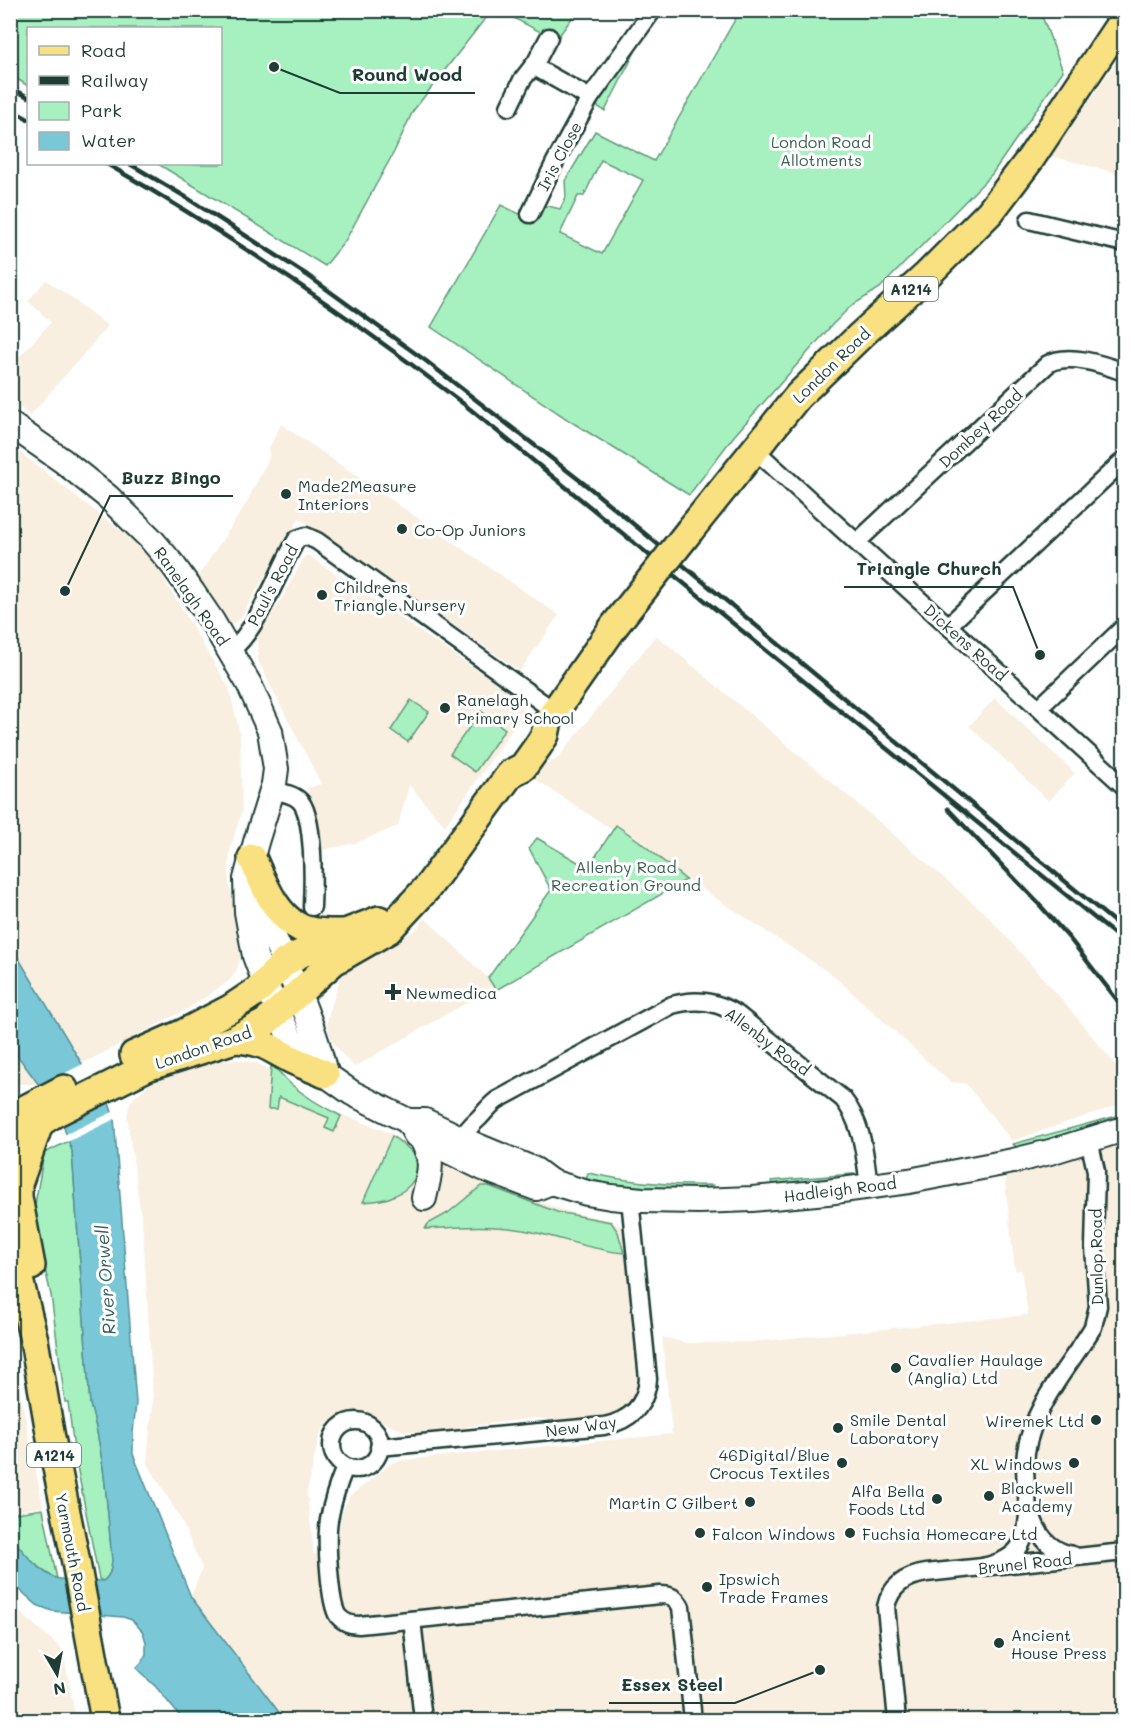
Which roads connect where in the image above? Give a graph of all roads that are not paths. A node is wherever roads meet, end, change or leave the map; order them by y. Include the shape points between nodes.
1 (653, 10) edge
2 (1125, 18) edge
3 (549, 37) dead end
4 (533, 66) junction
5 (590, 98) junction
6 (509, 107) dead end
7 (530, 214) dead end
8 (1029, 220) dead end
9 (1125, 243) edge
10 (1122, 371) edge
11 (10, 424) edge
12 (754, 449) junction
13 (1125, 460) edge
14 (857, 542) junction
15 (948, 626) junction
16 (1125, 627) edge
17 (230, 651) junction
18 (1039, 708) junction
19 (551, 716) junction
20 (1125, 786) edge
21 (272, 790) junction
22 (252, 865) junction
23 (312, 907) dead end
24 (408, 908) junction
25 (343, 933) junction
26 (285, 962) junction
27 (265, 983) junction
28 (298, 992) junction
29 (278, 1012) junction
30 (235, 1039) junction
31 (325, 1074) junction
32 (102, 1079) junction
33 (10, 1102) edge
34 (46, 1112) junction
35 (10, 1117) edge
36 (414, 1129) junction
37 (1125, 1129) edge
38 (1089, 1140) junction
39 (10, 1141) edge
40 (464, 1150) junction
41 (14, 1176) edge
42 (869, 1186) junction
43 (424, 1198) dead end
44 (630, 1199) junction
45 (10, 1243) edge
46 (34, 1340) junction
47 (379, 1447) junction
48 (345, 1467) junction
49 (1027, 1501) junction
50 (1125, 1552) edge
51 (1085, 1556) junction
52 (983, 1567) junction
53 (412, 1620) junction
54 (105, 1720) edge
55 (423, 1720) edge
56 (693, 1720) edge
57 (897, 1720) edge

1 - 5 street, Iris Close
2 - 12 main road, London Road / A1214 via 990,212 798,396
3 - 4 street
4 - 5 street
4 - 6 street
5 - 7 street, Iris Close
8 - 9 street
10 - 14 street, Dombey Road via 1064,358 1051,363
11 - 17 street, Ranelagh Road via 63,461 139,526 184,579
12 - 14 street, Dickens Road
12 - 19 main road, London Road / A1214, bridge via 615,625
13 - 15 street
14 - 15 street, Dickens Road
15 - 18 street, Dickens Road
16 - 18 street
17 - 19 street, Paul's Road via 249,630 297,539 306,536
17 - 21 street, Ranelagh Road via 270,731 276,769
18 - 20 street, Dickens Road
19 - 24 main road, London Road via 533,726 510,758 511,773 450,859
21 - 22 street, Ranelagh Road
21 - 23 street via 299,800 303,807 314,872
22 - 25 main road via 273,901 300,928
22 - 26 street via 258,899
22 - 27 street, Ranelagh Road via 246,879 247,912 255,956
24 - 25 main road, London Road
24 - 28 main road, London Road via 388,930 334,961
25 - 26 main road, London Road
26 - 27 main road, London Road
26 - 28 street
27 - 29 street, Hadleigh Road
27 - 32 main road, London Road via 230,1010 146,1048
28 - 29 main road, London Road
28 - 31 street
29 - 30 main road, London Road
29 - 31 street, Hadleigh Road via 291,1040
30 - 31 main road via 260,1042
30 - 32 main road, London Road
31 - 36 street, Hadleigh Road
32 - 34 main road, London Road
33 - 34 main road via 32,1101
34 - 35 main road, London Road
34 - 39 main road, London Road
34 - 41 main road
36 - 40 street, Hadleigh Road
36 - 43 street via 431,1161
37 - 38 street, Hadleigh Road
38 - 42 street, Hadleigh Road via 1013,1161
38 - 49 street, Dunlop Road via 1096,1171 1094,1247 1098,1306 1093,1327 1034,1423 1026,1454
40 - 42 street, Allenby Road via 473,1122 497,1100 665,1009 683,1002 711,1002 738,1016 843,1099 861,1134
40 - 44 street, Hadleigh Road via 536,1188 551,1182 587,1193
41 - 46 main road, A1214 via 41,1323
42 - 44 street, Hadleigh Road via 742,1200
44 - 47 street, New Way via 648,1379 646,1393 636,1411 621,1422 596,1427
45 - 46 main road, Yarmouth Road / A1214
46 - 54 main road, Yarmouth Road / A1214
47 - 48 street via 370,1464 358,1469
47 - 48 street via 376,1434 367,1425 347,1423 336,1432 332,1444 335,1458
48 - 53 street via 327,1534 336,1612 352,1625
49 - 51 street, Dunlop Road via 1047,1543 1062,1553
49 - 52 street, Dunlop Road via 1021,1545 1008,1558
50 - 51 street, Brunel Road
51 - 52 street, Brunel Road
52 - 57 street, Brunel Road via 912,1575 890,1594 886,1618
53 - 55 street
53 - 56 street via 670,1595 681,1607

